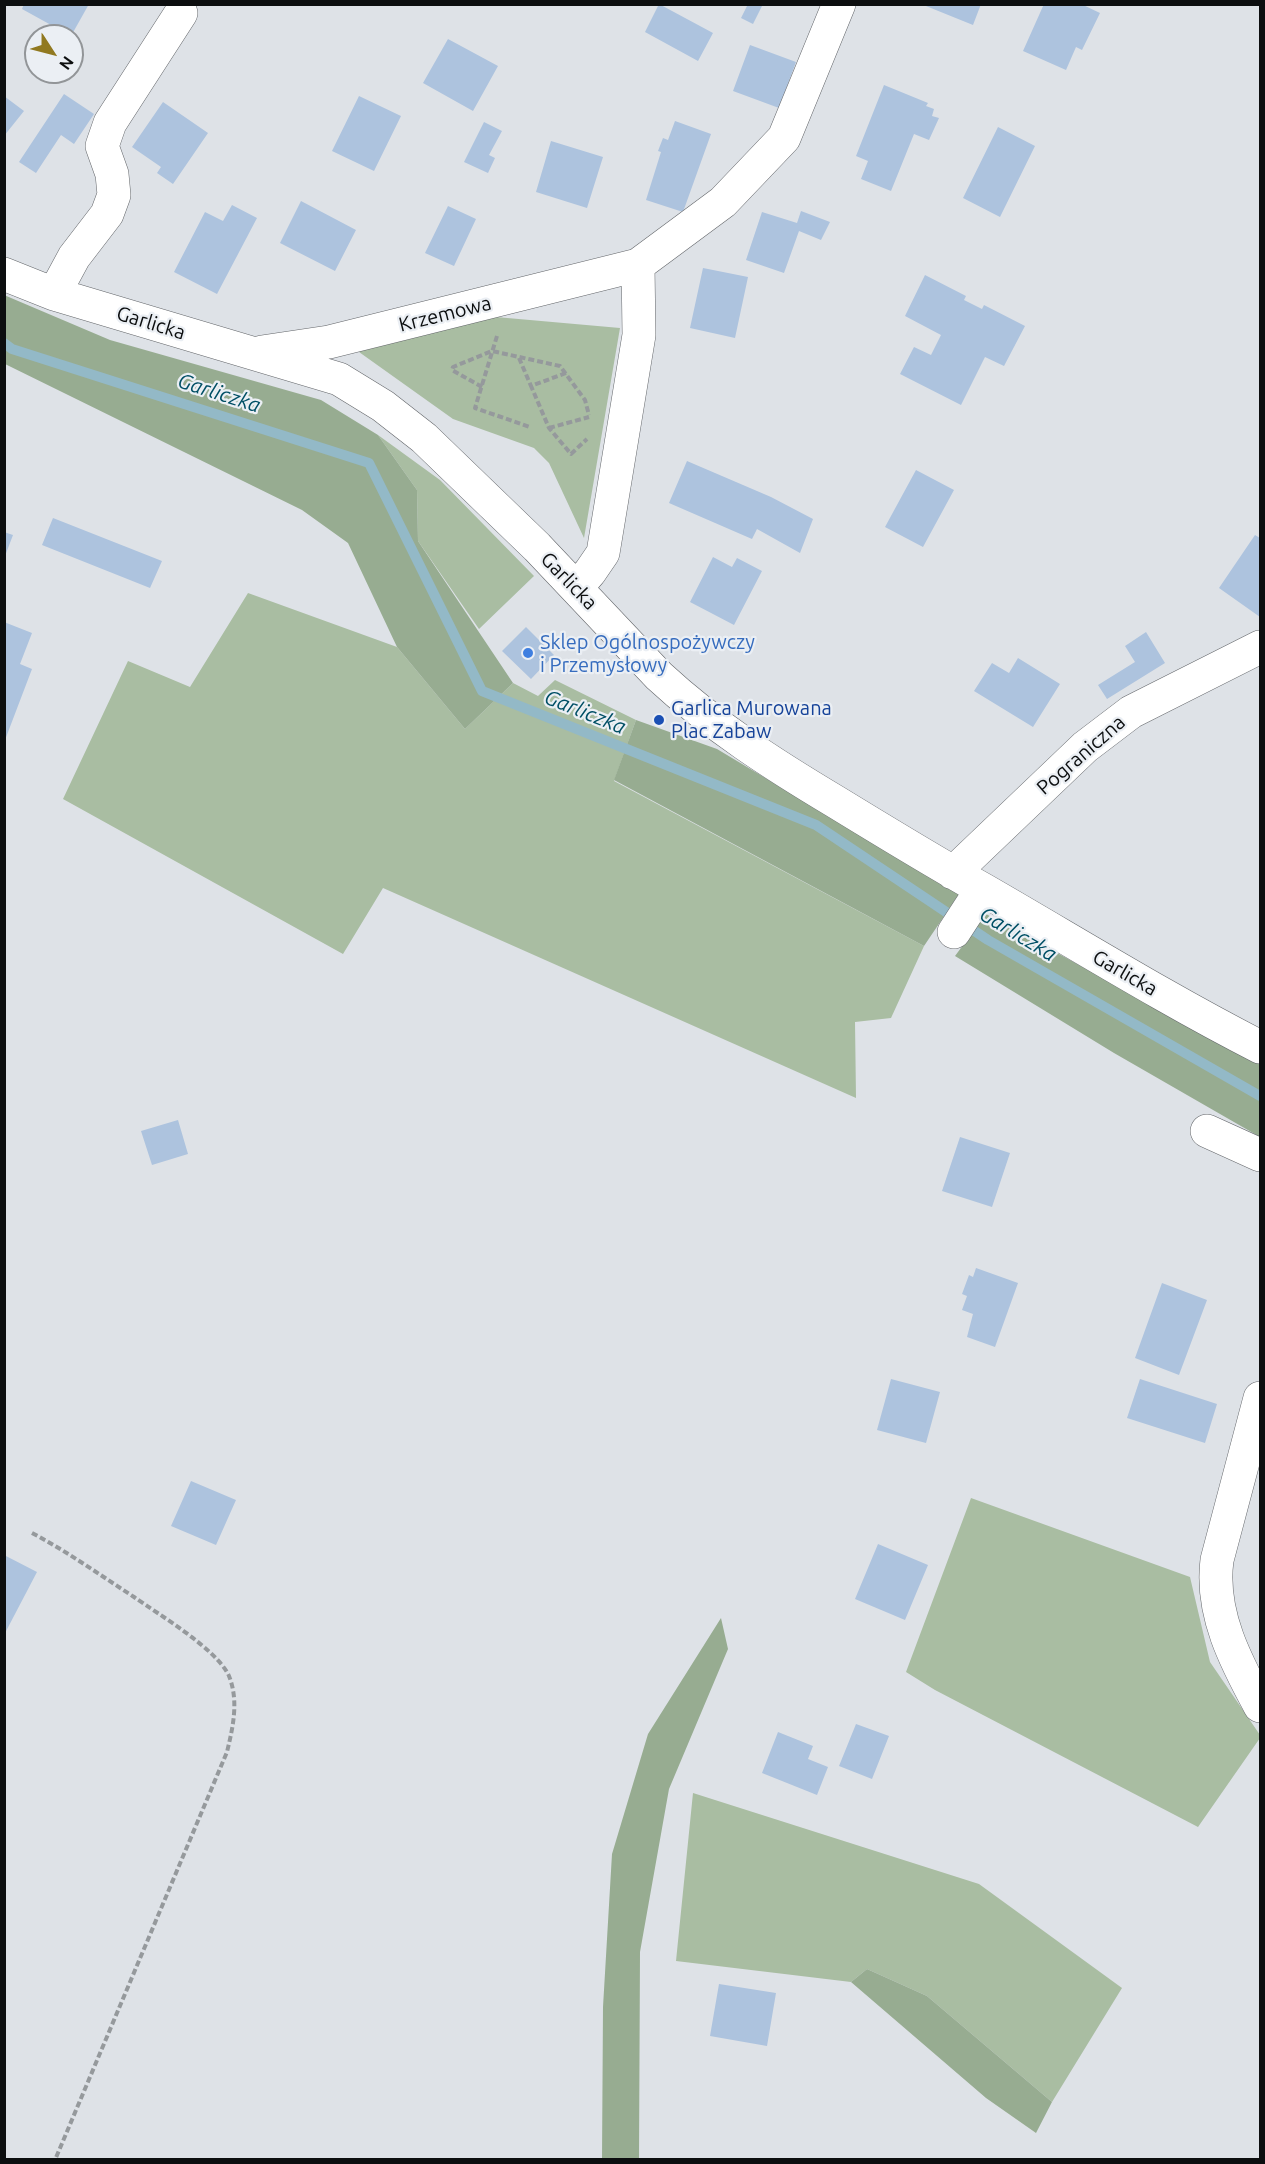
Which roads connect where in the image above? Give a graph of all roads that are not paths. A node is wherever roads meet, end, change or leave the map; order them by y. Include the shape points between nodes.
1 (839, 4) edge
2 (182, 13) dead end
3 (638, 265) junction
4 (4, 274) edge
5 (54, 294) junction
6 (252, 354) junction
7 (576, 588) junction
8 (1260, 647) edge
9 (953, 873) junction
10 (978, 895) junction
11 (954, 932) dead end
12 (1260, 1047) edge
13 (1207, 1131) dead end
14 (1260, 1155) edge
15 (1260, 1398) edge
16 (1260, 1706) edge

1 - 3 street, Krzemowa via 784,138 723,202
2 - 5 street via 110,123 102,146 112,174 114,195 107,214 74,257
3 - 6 street, Krzemowa via 329,342
3 - 7 street via 639,335 603,553
4 - 5 street, Garlicka
5 - 6 street, Garlicka
6 - 7 street, Garlicka via 339,379 383,406 441,453
7 - 9 street, Garlicka via 659,676 714,723 769,762
8 - 9 street, Pograniczna via 1131,712 1084,747
9 - 10 street, Garlicka
10 - 11 street
10 - 12 street, Garlicka
13 - 14 street
15 - 16 street via 1215,1575 1220,1614 1233,1652

